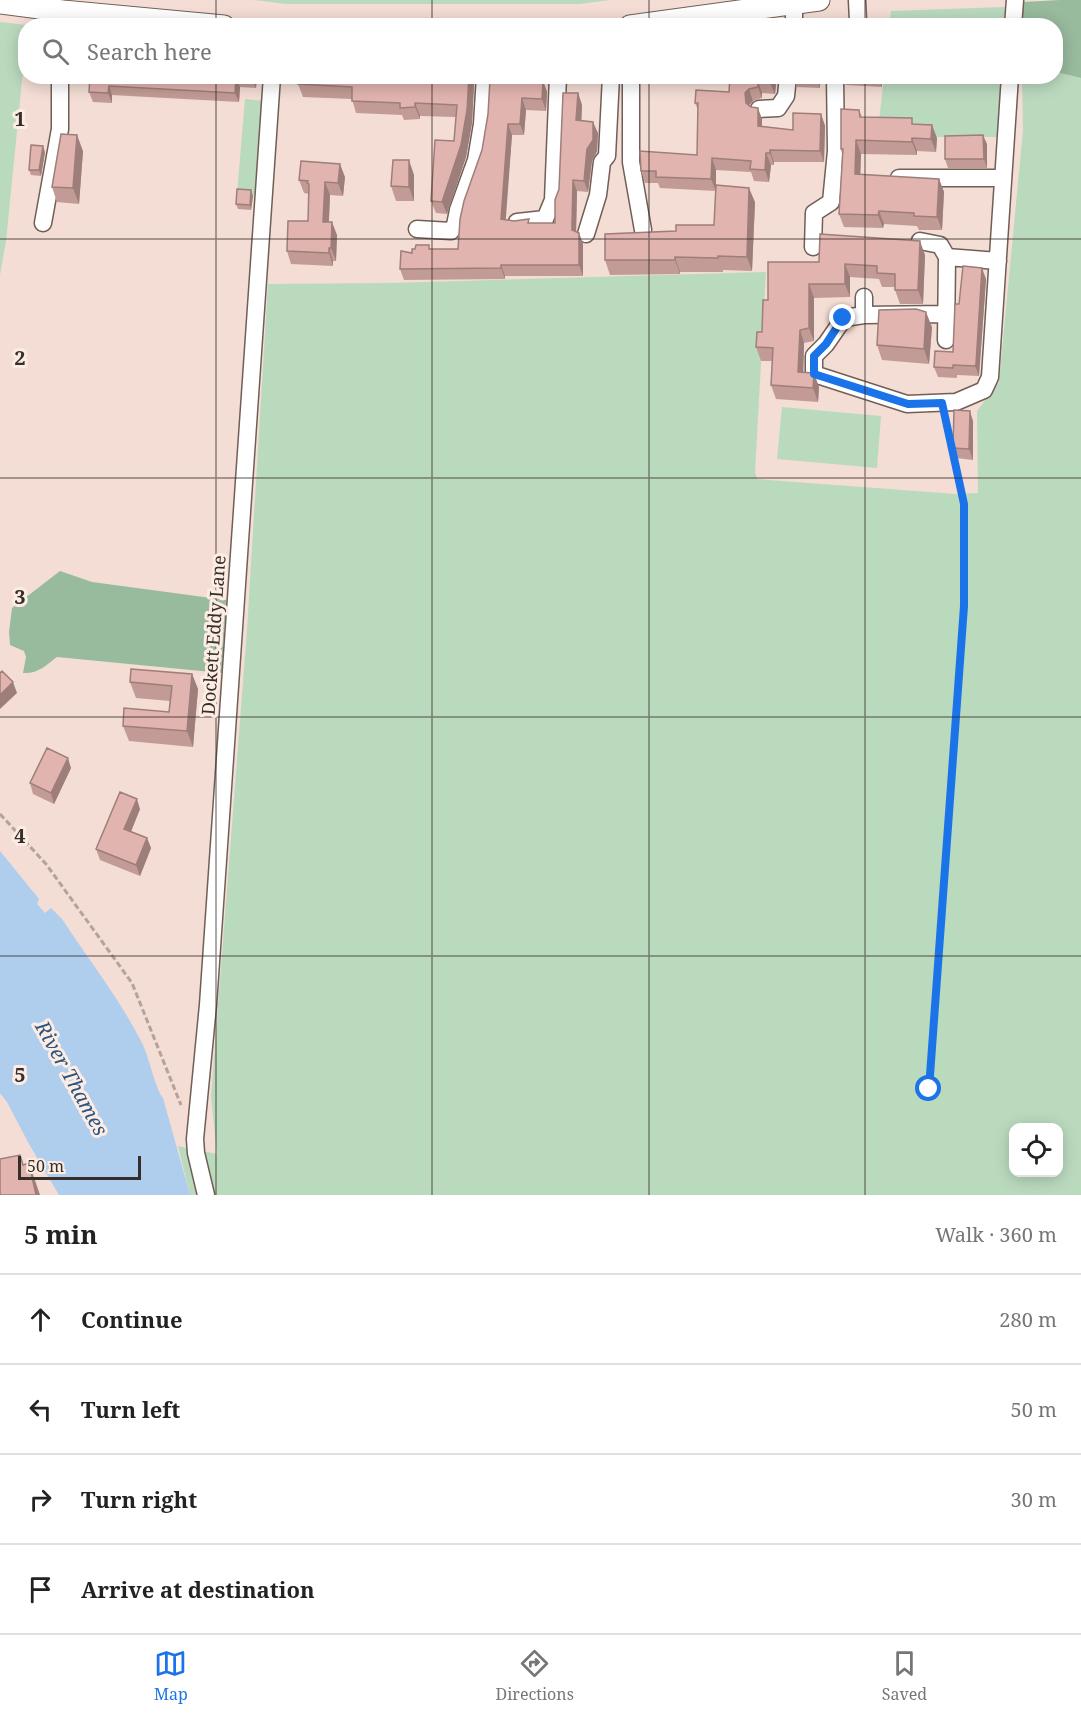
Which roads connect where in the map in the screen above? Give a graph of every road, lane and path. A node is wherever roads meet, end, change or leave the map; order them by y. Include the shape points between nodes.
1 (819, 0) edge
2 (857, 0) edge
3 (1015, 0) edge
4 (0, 3) edge
5 (794, 4) junction
6 (62, 18) edge
7 (685, 18) edge
8 (794, 18) edge
9 (858, 18) edge
10 (1014, 18) edge
11 (60, 84) edge
12 (271, 84) edge
13 (484, 84) edge
14 (558, 84) edge
15 (611, 84) edge
16 (632, 84) edge
17 (787, 84) edge
18 (835, 84) edge
19 (1009, 84) edge
20 (759, 109) edge
21 (888, 178) edge
22 (1003, 178) junction
23 (517, 222) edge
24 (43, 223) dead end
25 (417, 229) dead end
26 (643, 230) edge
27 (586, 234) dead end
28 (920, 241) edge
29 (813, 247) dead end
30 (947, 257) junction
31 (998, 261) junction
32 (864, 297) dead end
33 (947, 314) junction
34 (864, 315) junction
35 (946, 340) dead end
36 (942, 403) junction
37 (0, 814) edge
38 (929, 1089) dead end
39 (182, 1107) dead end
40 (206, 1195) edge

1 - 5 main road
2 - 9 street
3 - 10 street
4 - 6 main road
5 - 7 main road
5 - 8 street
11 - 24 street via 60,129
12 - 40 street, Dockett Eddy Lane via 209,993 195,1139
13 - 25 street via 476,160 455,225 452,231
14 - 23 street via 553,200 546,219
15 - 27 street via 607,156 602,162 598,195
16 - 26 street via 632,162
17 - 20 street via 786,96 777,108
18 - 29 street via 836,151 831,202 814,213
19 - 22 street
21 - 22 street
22 - 31 street
28 - 30 street via 940,245
30 - 31 street
30 - 33 street
31 - 36 street via 990,377 984,390 956,402
32 - 34 street
33 - 34 street
33 - 35 street
34 - 36 street via 843,318 814,356 814,374 908,404
36 - 38 path via 964,504 964,606
37 - 39 path via 46,864 132,983

